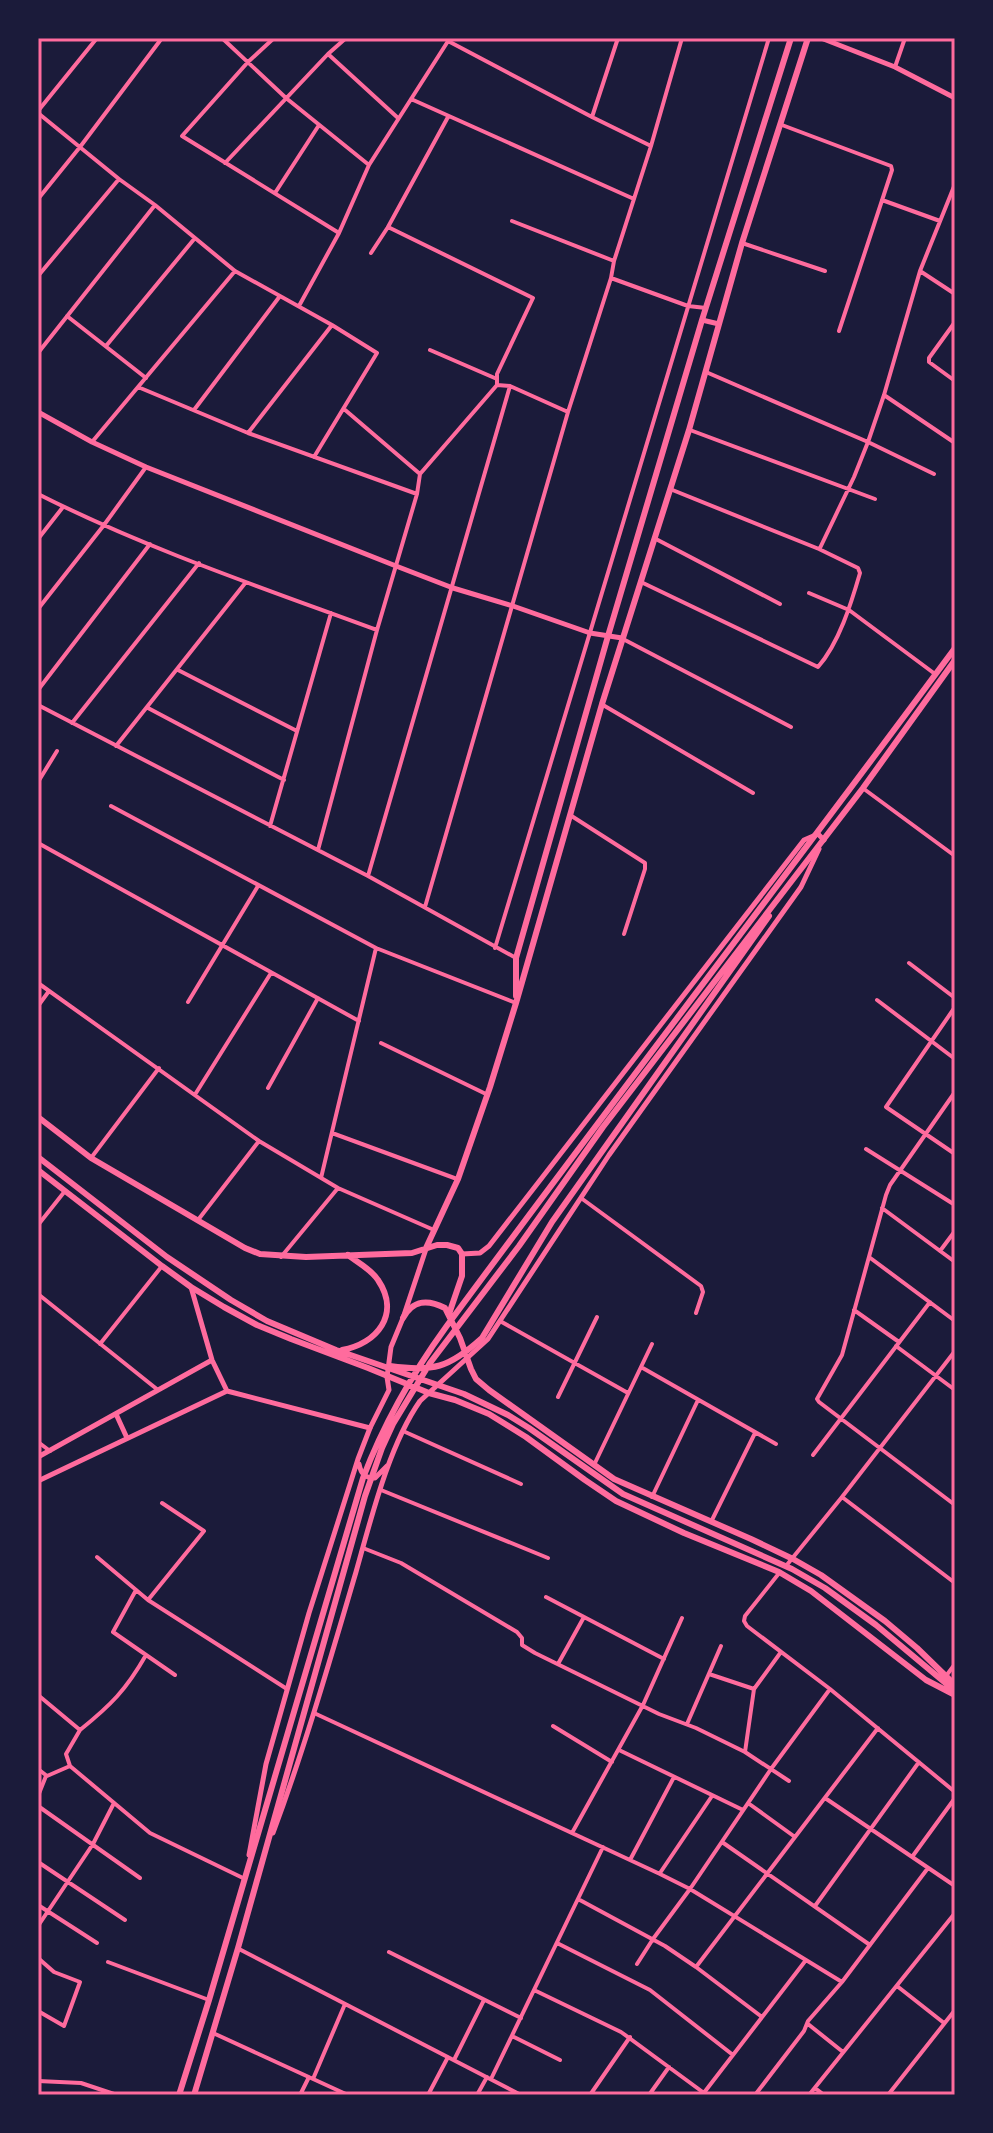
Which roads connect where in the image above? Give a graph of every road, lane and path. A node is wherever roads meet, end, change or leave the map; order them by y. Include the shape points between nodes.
1 (97, 38) edge
2 (162, 38) edge
3 (222, 38) edge
4 (274, 38) edge
5 (346, 38) edge
6 (618, 38) edge
7 (682, 38) edge
8 (769, 38) edge
9 (791, 38) edge
10 (808, 38) edge
11 (821, 38) edge
12 (905, 38) edge
13 (449, 39) edge
14 (328, 54) junction
15 (248, 62) junction
16 (895, 67) junction
17 (286, 98) junction
18 (955, 98) edge
19 (411, 99) junction
20 (768, 108) junction
21 (38, 112) edge
22 (785, 113) junction
23 (448, 117) junction
24 (592, 117) junction
25 (398, 118) junction
26 (319, 125) junction
27 (782, 125) junction
28 (651, 146) junction
29 (80, 147) junction
30 (225, 163) junction
31 (369, 165) junction
32 (119, 179) junction
33 (955, 187) edge
34 (275, 193) junction
35 (38, 199) edge
36 (634, 199) junction
37 (882, 200) junction
38 (155, 205) junction
39 (512, 221) dead end
40 (940, 221) junction
41 (388, 227) junction
42 (339, 233) junction
43 (195, 238) junction
44 (742, 243) junction
45 (371, 253) dead end
46 (614, 261) junction
47 (235, 271) junction
48 (825, 271) dead end
49 (920, 271) junction
50 (38, 276) edge
51 (611, 278) junction
52 (955, 294) edge
53 (280, 296) junction
54 (299, 306) junction
55 (688, 306) junction
56 (706, 308) junction
57 (67, 316) junction
58 (702, 320) junction
59 (955, 322) edge
60 (719, 324) junction
61 (332, 325) junction
62 (839, 331) dead end
63 (38, 337) edge
64 (46, 343) junction
65 (106, 346) junction
66 (430, 350) dead end
67 (38, 353) edge
68 (706, 371) junction
69 (146, 378) junction
70 (955, 381) edge
71 (497, 382) junction
72 (510, 386) junction
73 (138, 387) junction
74 (884, 395) junction
75 (344, 409) junction
76 (194, 410) junction
77 (38, 412) edge
78 (568, 412) junction
79 (689, 430) junction
80 (248, 433) junction
81 (92, 442) junction
82 (868, 442) junction
83 (955, 443) edge
84 (314, 457) junction
85 (146, 467) junction
86 (420, 474) junction
87 (934, 474) dead end
88 (670, 489) junction
89 (848, 489) junction
90 (38, 494) edge
91 (417, 494) junction
92 (875, 499) dead end
93 (63, 507) junction
94 (104, 525) junction
95 (653, 537) junction
96 (38, 539) edge
97 (150, 544) junction
98 (819, 549) junction
99 (199, 563) junction
100 (396, 566) junction
101 (246, 582) junction
102 (640, 582) junction
103 (453, 588) junction
104 (809, 593) dead end
105 (780, 604) dead end
106 (513, 606) junction
107 (38, 609) edge
108 (849, 610) junction
109 (331, 613) junction
110 (377, 630) junction
111 (590, 633) junction
112 (608, 636) junction
113 (622, 638) junction
114 (955, 648) edge
115 (955, 660) edge
116 (178, 670) junction
117 (935, 674) junction
118 (38, 690) edge
119 (602, 704) junction
120 (38, 705) edge
121 (148, 708) junction
122 (72, 723) junction
123 (791, 727) dead end
124 (298, 732) junction
125 (116, 746) junction
126 (57, 751) dead end
127 (284, 780) junction
128 (38, 782) edge
129 (863, 788) junction
130 (753, 793) dead end
131 (111, 806) dead end
132 (570, 815) junction
133 (270, 826) junction
134 (821, 836) junction
135 (38, 843) edge
136 (318, 850) junction
137 (955, 856) edge
138 (798, 873) junction
139 (368, 876) junction
140 (258, 886) junction
141 (425, 907) junction
142 (624, 934) dead end
143 (222, 945) junction
144 (376, 948) junction
145 (495, 948) junction
146 (516, 958) junction
147 (909, 963) dead end
148 (271, 973) junction
149 (38, 983) edge
150 (49, 991) junction
151 (318, 998) junction
152 (955, 998) edge
153 (877, 1000) dead end
154 (188, 1002) dead end
155 (516, 1003) junction
156 (38, 1006) edge
157 (955, 1007) edge
158 (359, 1021) junction
159 (932, 1041) junction
160 (381, 1043) dead end
161 (955, 1059) edge
162 (159, 1068) junction
163 (268, 1088) dead end
164 (955, 1092) edge
165 (196, 1094) junction
166 (488, 1095) junction
167 (38, 1117) edge
168 (332, 1133) junction
169 (925, 1135) junction
170 (259, 1141) junction
171 (866, 1149) dead end
172 (955, 1154) edge
173 (38, 1157) edge
174 (91, 1158) junction
175 (38, 1170) edge
176 (900, 1170) junction
177 (321, 1178) junction
178 (458, 1179) junction
179 (338, 1188) junction
180 (65, 1191) junction
181 (581, 1198) junction
182 (955, 1205) edge
183 (882, 1208) junction
184 (198, 1220) junction
185 (38, 1225) edge
186 (436, 1231) junction
187 (955, 1231) edge
188 (426, 1248) junction
189 (940, 1251) junction
190 (462, 1254) junction
191 (348, 1255) junction
192 (281, 1257) junction
193 (869, 1257) junction
194 (955, 1262) edge
195 (162, 1266) junction
196 (191, 1287) junction
197 (38, 1294) edge
198 (930, 1302) junction
199 (854, 1310) junction
200 (696, 1313) dead end
201 (449, 1314) junction
202 (597, 1317) dead end
203 (403, 1318) junction
204 (500, 1321) junction
205 (955, 1321) edge
206 (100, 1344) junction
207 (652, 1344) dead end
208 (897, 1344) junction
209 (955, 1351) edge
210 (327, 1352) junction
211 (467, 1359) junction
212 (212, 1360) junction
213 (575, 1362) junction
214 (377, 1365) junction
215 (641, 1367) junction
216 (935, 1375) junction
217 (387, 1377) junction
218 (955, 1390) edge
219 (158, 1391) junction
220 (227, 1391) junction
221 (429, 1393) junction
222 (628, 1393) junction
223 (558, 1397) dead end
224 (698, 1400) junction
225 (116, 1414) junction
226 (841, 1418) junction
227 (370, 1428) junction
228 (403, 1431) junction
229 (755, 1433) junction
230 (127, 1438) junction
231 (38, 1442) edge
232 (776, 1444) dead end
233 (880, 1448) junction
234 (50, 1451) junction
235 (361, 1451) junction
236 (813, 1455) dead end
237 (38, 1457) edge
238 (389, 1464) junction
239 (594, 1465) junction
240 (38, 1481) edge
241 (521, 1484) dead end
242 (381, 1490) junction
243 (652, 1497) junction
244 (842, 1497) junction
245 (162, 1503) dead end
246 (955, 1505) edge
247 (711, 1522) junction
248 (363, 1548) junction
249 (97, 1557) dead end
250 (548, 1558) dead end
251 (793, 1559) junction
252 (779, 1572) junction
253 (955, 1583) edge
254 (136, 1590) junction
255 (546, 1597) dead end
256 (148, 1600) junction
257 (584, 1617) junction
258 (682, 1618) dead end
259 (721, 1646) dead end
260 (781, 1652) junction
261 (146, 1655) junction
262 (664, 1659) junction
263 (558, 1664) junction
264 (955, 1664) edge
265 (709, 1674) junction
266 (175, 1675) dead end
267 (946, 1676) junction
268 (287, 1689) junction
269 (754, 1689) junction
270 (830, 1689) junction
271 (955, 1691) edge
272 (38, 1695) edge
273 (643, 1705) junction
274 (314, 1713) junction
275 (687, 1724) junction
276 (553, 1726) dead end
277 (878, 1728) junction
278 (80, 1730) junction
279 (618, 1750) junction
280 (745, 1752) junction
281 (612, 1762) junction
282 (919, 1762) junction
283 (70, 1766) junction
284 (38, 1769) edge
285 (771, 1769) junction
286 (47, 1776) junction
287 (674, 1777) junction
288 (789, 1781) dead end
289 (955, 1792) edge
290 (38, 1796) edge
291 (712, 1796) junction
292 (825, 1798) junction
293 (955, 1798) edge
294 (114, 1803) junction
295 (748, 1803) junction
296 (38, 1806) edge
297 (743, 1810) junction
298 (871, 1829) junction
299 (572, 1833) junction
300 (795, 1837) junction
301 (722, 1842) junction
302 (93, 1844) junction
303 (603, 1847) junction
304 (912, 1857) junction
305 (630, 1860) junction
306 (38, 1862) edge
307 (928, 1868) junction
308 (767, 1873) junction
309 (660, 1874) junction
310 (140, 1878) dead end
311 (245, 1879) junction
312 (256, 1879) junction
313 (67, 1881) junction
314 (955, 1886) edge
315 (690, 1889) junction
316 (578, 1899) junction
317 (38, 1905) edge
318 (814, 1906) junction
319 (48, 1911) junction
320 (955, 1913) edge
321 (734, 1916) junction
322 (125, 1920) dead end
323 (38, 1926) edge
324 (653, 1939) junction
325 (97, 1943) dead end
326 (557, 1943) junction
327 (870, 1945) junction
328 (238, 1948) junction
329 (389, 1952) dead end
330 (38, 1958) edge
331 (806, 1960) junction
332 (108, 1962) dead end
333 (637, 1964) dead end
334 (696, 1967) junction
335 (842, 1982) junction
336 (897, 1986) junction
337 (534, 1990) junction
338 (209, 2000) junction
339 (484, 2000) junction
340 (345, 2004) junction
341 (955, 2010) edge
342 (38, 2011) edge
343 (762, 2017) junction
344 (521, 2018) junction
345 (944, 2023) junction
346 (807, 2024) junction
347 (213, 2033) junction
348 (512, 2036) junction
349 (630, 2037) junction
350 (843, 2052) junction
351 (733, 2055) junction
352 (451, 2059) junction
353 (560, 2060) dead end
354 (669, 2067) junction
355 (311, 2078) junction
356 (489, 2078) junction
357 (38, 2081) edge
358 (815, 2088) junction
359 (703, 2094) edge
360 (117, 2095) edge
361 (179, 2095) edge
362 (194, 2095) edge
363 (300, 2095) edge
364 (348, 2095) edge
365 (428, 2095) edge
366 (477, 2095) edge
367 (521, 2095) edge
368 (590, 2095) edge
369 (649, 2095) edge
370 (755, 2095) edge
371 (809, 2095) edge
372 (824, 2095) edge
373 (888, 2095) edge

1 - 21 street
2 - 29 street
3 - 15 street
4 - 15 street
5 - 14 street
6 - 24 street
7 - 28 street
8 - 55 street
9 - 20 main road
10 - 22 main road
11 - 16 street
12 - 16 street
13 - 19 street
13 - 24 street
14 - 17 street
14 - 25 street
15 - 17 street
15 - 30 street via 182,136
16 - 18 street
17 - 26 street
17 - 30 street
19 - 23 street
19 - 25 street
20 - 22 main road
20 - 56 main road
21 - 29 street
22 - 27 main road
23 - 36 street
23 - 41 street
24 - 28 street
25 - 31 street
26 - 31 street
26 - 34 street
27 - 37 street via 891,166
27 - 44 main road
28 - 36 street
29 - 32 street
29 - 35 street
30 - 34 street
31 - 42 street
32 - 38 street
32 - 50 street
33 - 40 street
34 - 42 street
36 - 46 street
37 - 40 street
37 - 62 street
38 - 43 street
38 - 57 street
39 - 46 street
40 - 49 street
41 - 45 street
41 - 71 street via 533,298
42 - 54 street
43 - 47 street
43 - 65 street
44 - 48 street
44 - 60 main road
46 - 51 street
47 - 53 street
47 - 69 street
49 - 52 street
49 - 74 street
51 - 55 street
51 - 78 street
53 - 54 street
53 - 76 street
54 - 61 street
55 - 56 street
55 - 111 street
56 - 58 main road
57 - 64 street
57 - 65 street
58 - 60 street
58 - 112 main road
59 - 70 street via 929,358
60 - 68 main road
61 - 75 street via 377,353
61 - 80 street
63 - 64 street
64 - 67 street
65 - 69 street
66 - 71 street
68 - 79 main road
68 - 82 street
69 - 73 street
71 - 72 street
71 - 86 street
72 - 78 street
72 - 103 street
73 - 76 street
73 - 81 street
74 - 82 street
74 - 83 street
75 - 84 street
75 - 86 street
76 - 80 street
77 - 81 street
78 - 106 street
79 - 88 main road
79 - 89 street
80 - 84 street
81 - 85 street
82 - 87 street
82 - 89 street
84 - 91 street
85 - 94 street
85 - 100 street
86 - 91 street
88 - 95 main road
88 - 98 street
89 - 92 street
89 - 98 street
90 - 93 street
91 - 100 street
93 - 94 street
93 - 96 street
94 - 97 street
94 - 107 street
95 - 102 main road
95 - 105 street
97 - 99 street
97 - 118 street
98 - 108 street via 860,570
99 - 101 street
99 - 122 street
100 - 103 street
100 - 110 street
101 - 109 street
101 - 116 street
102 - 108 street via 818,667
102 - 113 main road
103 - 106 street
103 - 139 street
104 - 108 street
106 - 111 street
106 - 141 street
108 - 117 street
109 - 110 street
109 - 124 street
110 - 136 street
111 - 112 street
111 - 145 street
112 - 113 street
112 - 146 main road
113 - 119 main road
113 - 123 street
114 - 117 main road
115 - 129 main road
116 - 121 street
116 - 124 street
117 - 134 main road
119 - 130 street
119 - 132 main road
120 - 122 street
121 - 125 street
121 - 127 street
122 - 125 street
124 - 127 street
125 - 133 street
126 - 128 street
127 - 133 street
129 - 134 main road
129 - 137 street
131 - 140 street
132 - 142 street via 645,863
132 - 155 main road
133 - 136 street
134 - 138 main road
134 - 181 street via 801,887
134 - 190 street via 804,840 489,1246 480,1253
134 - 311 main road via 662,1036 420,1363 378,1438
135 - 143 street
136 - 139 street
138 - 214 main road via 552,1222 482,1338 437,1367
138 - 312 main road via 603,1127 430,1363 393,1424 365,1496
139 - 141 street
140 - 143 street
140 - 144 street
141 - 145 street
143 - 148 street
143 - 154 street
144 - 155 street
144 - 158 street
145 - 146 street
146 - 155 main road
147 - 152 street
148 - 151 street
148 - 165 street
149 - 150 street
150 - 156 street
150 - 162 street
151 - 158 street
151 - 163 street
153 - 159 street
155 - 166 main road
157 - 159 street
158 - 168 street
159 - 161 street
159 - 169 street via 886,1107
160 - 166 street
162 - 165 street
162 - 174 street
164 - 169 street
165 - 170 street
166 - 178 main road
167 - 174 main road
168 - 177 street
168 - 178 street
169 - 172 street
169 - 176 street
170 - 177 street
170 - 184 street
171 - 176 street
173 - 214 main road via 231,1300 267,1321
174 - 184 main road
175 - 180 main road
176 - 182 street
176 - 183 street
177 - 179 street
178 - 186 main road
179 - 186 street
179 - 192 street
180 - 185 street
180 - 195 main road
181 - 200 street via 701,1286
181 - 204 street
183 - 189 street
183 - 193 street
184 - 192 main road via 245,1248
186 - 188 main road
187 - 189 street
188 - 190 main road via 447,1245
188 - 191 main road
188 - 203 street
189 - 194 street
190 - 201 main road via 462,1276
191 - 192 main road
191 - 210 main road via 377,1278 388,1303 386,1317 360,1346
193 - 198 street
193 - 199 street
195 - 196 main road
195 - 206 street
196 - 210 main road via 257,1325
196 - 212 street
197 - 206 street
198 - 205 street
198 - 208 street
199 - 208 street
199 - 226 street via 842,1355 817,1399
201 - 203 main road via 424,1301
201 - 211 main road
202 - 213 street
203 - 217 street
204 - 211 street
204 - 213 street
206 - 219 street
207 - 215 street
208 - 216 street
208 - 226 street
209 - 216 street
210 - 217 main road
211 - 221 street
211 - 239 main road via 476,1379 489,1390
212 - 219 street
212 - 220 street
213 - 222 street
213 - 223 street
214 - 271 main road via 508,1415 623,1494 792,1569 849,1605
215 - 222 street
215 - 224 street
216 - 218 street
216 - 233 street
217 - 221 main road
217 - 227 street via 389,1390
219 - 225 street
220 - 227 street
220 - 230 street
221 - 228 street
221 - 252 main road via 509,1425 635,1511
222 - 239 street
224 - 229 street
224 - 243 street
225 - 230 street
225 - 234 street
226 - 233 street
226 - 236 street
227 - 235 street
228 - 238 street
228 - 241 street
229 - 232 street
229 - 247 street
230 - 240 street
231 - 234 street
233 - 244 street
233 - 246 street
234 - 237 street
235 - 238 street via 359,1465 367,1478 375,1478
235 - 268 street
238 - 242 street
239 - 243 main road
242 - 248 street
242 - 250 street
243 - 247 main road
244 - 251 street
244 - 253 street
245 - 256 street via 204,1531
247 - 251 main road
248 - 263 street via 401,1563 517,1632 522,1645
248 - 274 street
249 - 254 street
251 - 252 street
251 - 267 main road via 885,1621
252 - 260 street via 744,1621
252 - 271 main road via 926,1680
254 - 256 street
254 - 261 street via 113,1632
255 - 257 street
256 - 268 street
257 - 262 street
257 - 263 street
258 - 262 street
259 - 265 street
260 - 269 street
260 - 270 street
261 - 266 street
261 - 278 street via 130,1682
262 - 273 street
263 - 273 street
264 - 267 street
265 - 269 street
265 - 275 street
267 - 271 main road
268 - 311 street via 266,1764
269 - 280 street
270 - 277 street
270 - 285 street
272 - 278 street
273 - 275 street
273 - 279 street
274 - 299 street
274 - 312 street
275 - 280 street
276 - 281 street
277 - 282 street
277 - 292 street
278 - 283 street via 66,1754
279 - 281 street
279 - 287 street
280 - 285 street
281 - 299 street
282 - 289 street
282 - 298 street
283 - 286 street
283 - 294 street
284 - 286 street
285 - 288 street
285 - 295 street
286 - 290 street
287 - 291 street
287 - 305 street
291 - 297 street
291 - 309 street
292 - 298 street
292 - 300 street
293 - 304 street
294 - 302 street
294 - 311 street via 150,1833
295 - 297 street
295 - 300 street
296 - 302 street
297 - 301 street
298 - 304 street
298 - 318 street
299 - 303 street
300 - 308 street
301 - 308 street
301 - 315 street
302 - 310 street
302 - 313 street
303 - 305 street
303 - 316 street
304 - 307 street
305 - 309 street
306 - 313 street
307 - 314 street
307 - 327 street
308 - 318 street
308 - 321 street
309 - 315 street
311 - 338 main road
312 - 328 main road
313 - 319 street
313 - 322 street
315 - 321 street
315 - 324 street
316 - 324 street
316 - 326 street
317 - 319 street
318 - 327 street
319 - 323 street
319 - 325 street
320 - 336 street
321 - 331 street
321 - 334 street
324 - 333 street
324 - 334 street
326 - 337 street
326 - 351 street via 650,1990
327 - 335 street
328 - 340 street
328 - 347 main road
329 - 339 street
330 - 342 street via 54,1972 80,1982 64,2026
331 - 335 street
331 - 343 street
332 - 338 street
334 - 343 street
335 - 346 street
336 - 345 street
336 - 350 street
337 - 344 street
337 - 349 street
338 - 361 main road
339 - 344 street
339 - 352 street
340 - 352 street
340 - 355 street
341 - 345 street
343 - 351 street
344 - 348 street
345 - 373 street
346 - 350 street
346 - 370 street
347 - 355 street
347 - 362 main road
348 - 353 street
348 - 356 street
349 - 354 street
349 - 368 street
350 - 358 street
351 - 359 street
352 - 356 street
352 - 365 street
354 - 359 street
354 - 369 street
355 - 363 street
355 - 364 street
356 - 366 street
356 - 367 street
357 - 360 street via 81,2083
358 - 371 street
358 - 372 street

